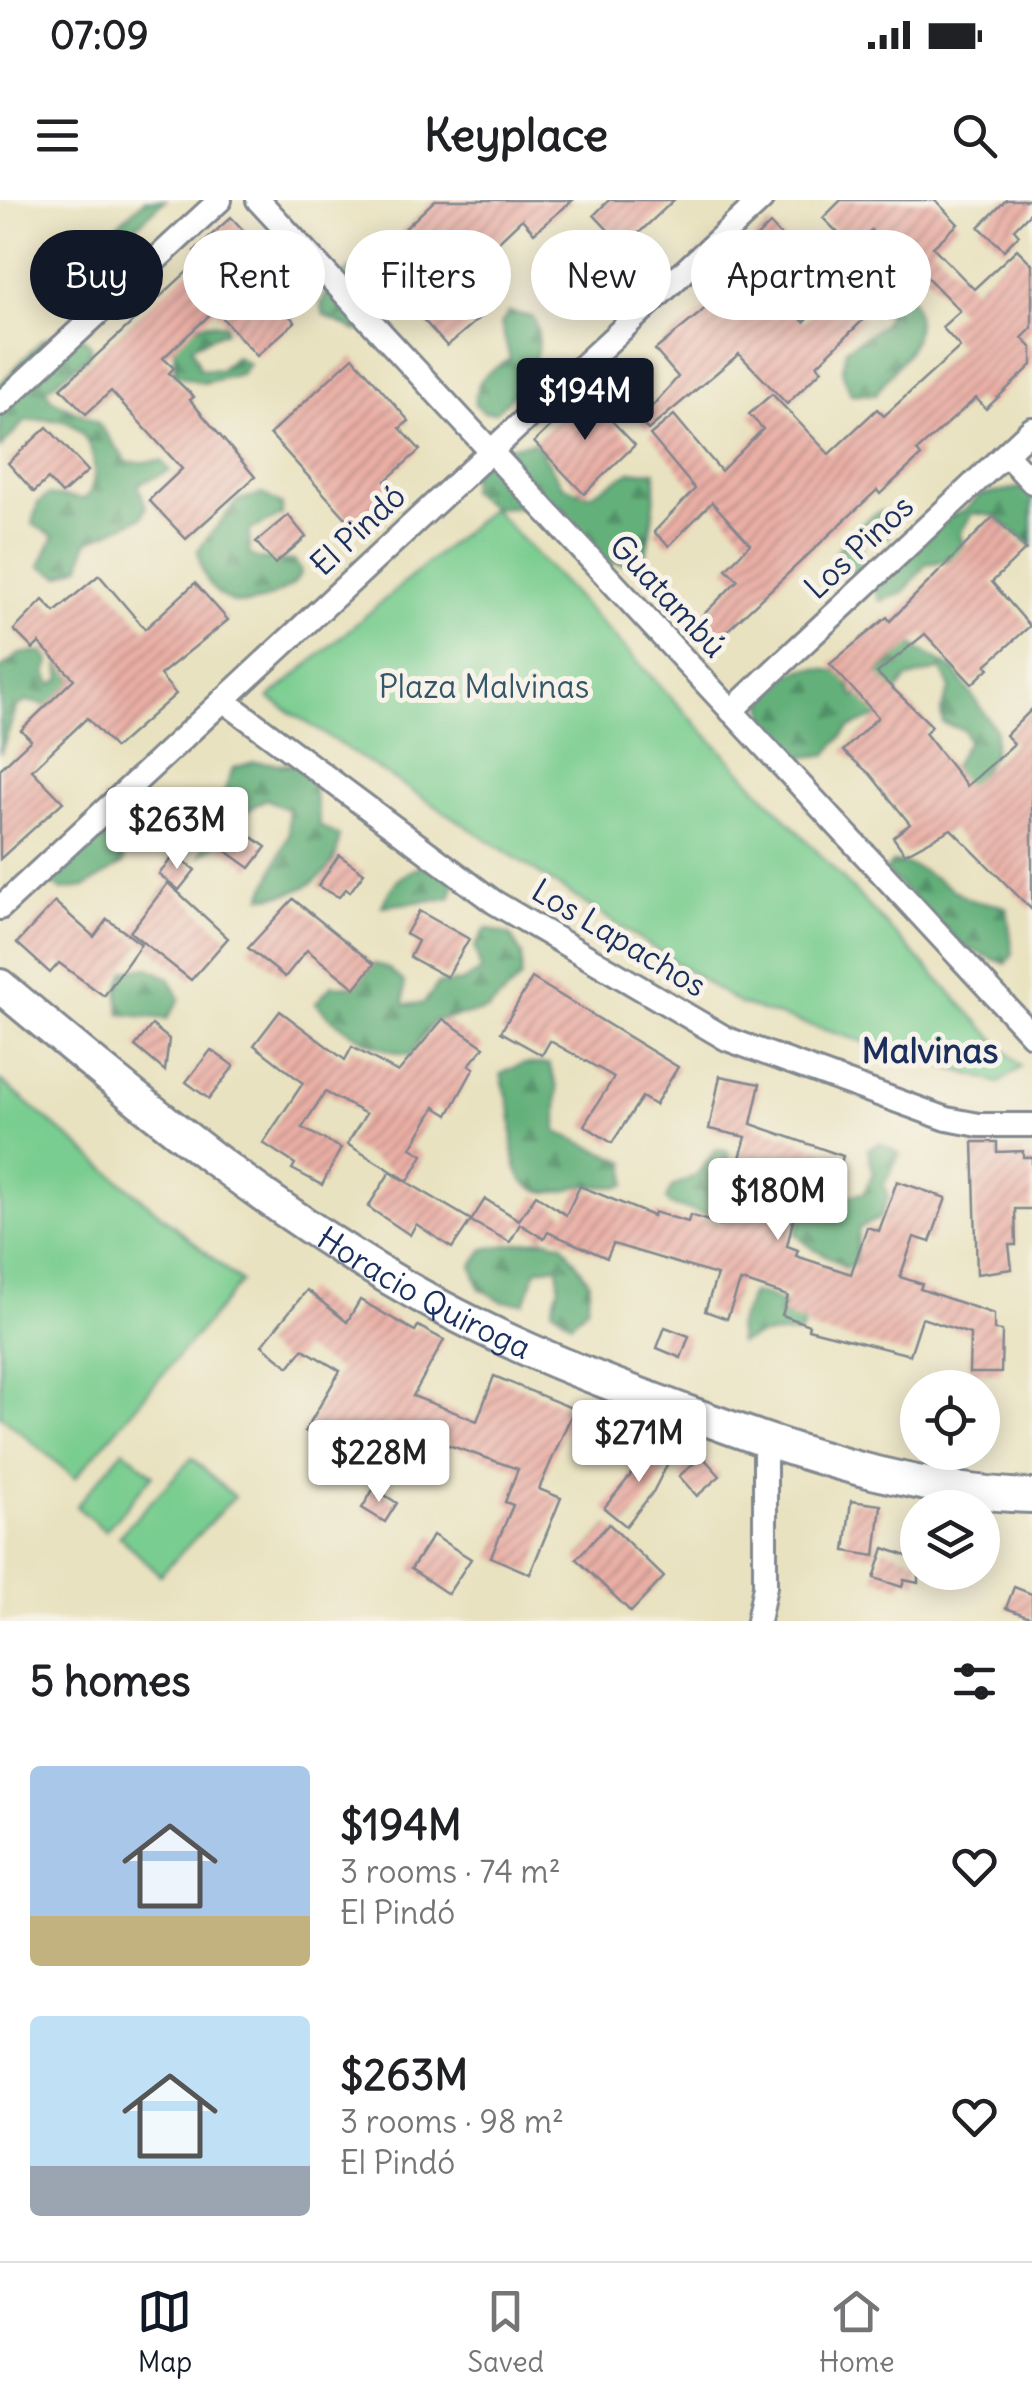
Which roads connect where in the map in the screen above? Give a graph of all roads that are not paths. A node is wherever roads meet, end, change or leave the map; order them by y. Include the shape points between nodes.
1 (220, 200) edge
2 (258, 200) edge
3 (761, 200) edge
4 (0, 404) edge
5 (1032, 429) edge
6 (489, 452) junction
7 (1006, 454) junction
8 (1032, 482) edge
9 (224, 700) junction
10 (731, 711) junction
11 (0, 908) edge
12 (0, 986) edge
13 (1032, 1035) edge
14 (1032, 1125) edge
15 (765, 1440) junction
16 (1032, 1496) edge
17 (758, 1621) edge

1 - 4 street
2 - 6 street, Guatambú
3 - 6 street, El Pindó
5 - 7 street, Los Pinos
6 - 9 street, El Pindó
6 - 10 street, Guatambú
7 - 8 street
7 - 10 street, Los Pinos
9 - 11 street, El Pindó
9 - 14 street, Los Lapachos via 494,902 727,1039 947,1119
10 - 13 street, Guatambú
12 - 15 main road, Horacio Quiroga via 176,1132 439,1306 575,1372
15 - 16 main road, Horacio Quiroga via 910,1480
15 - 17 street via 765,1586

